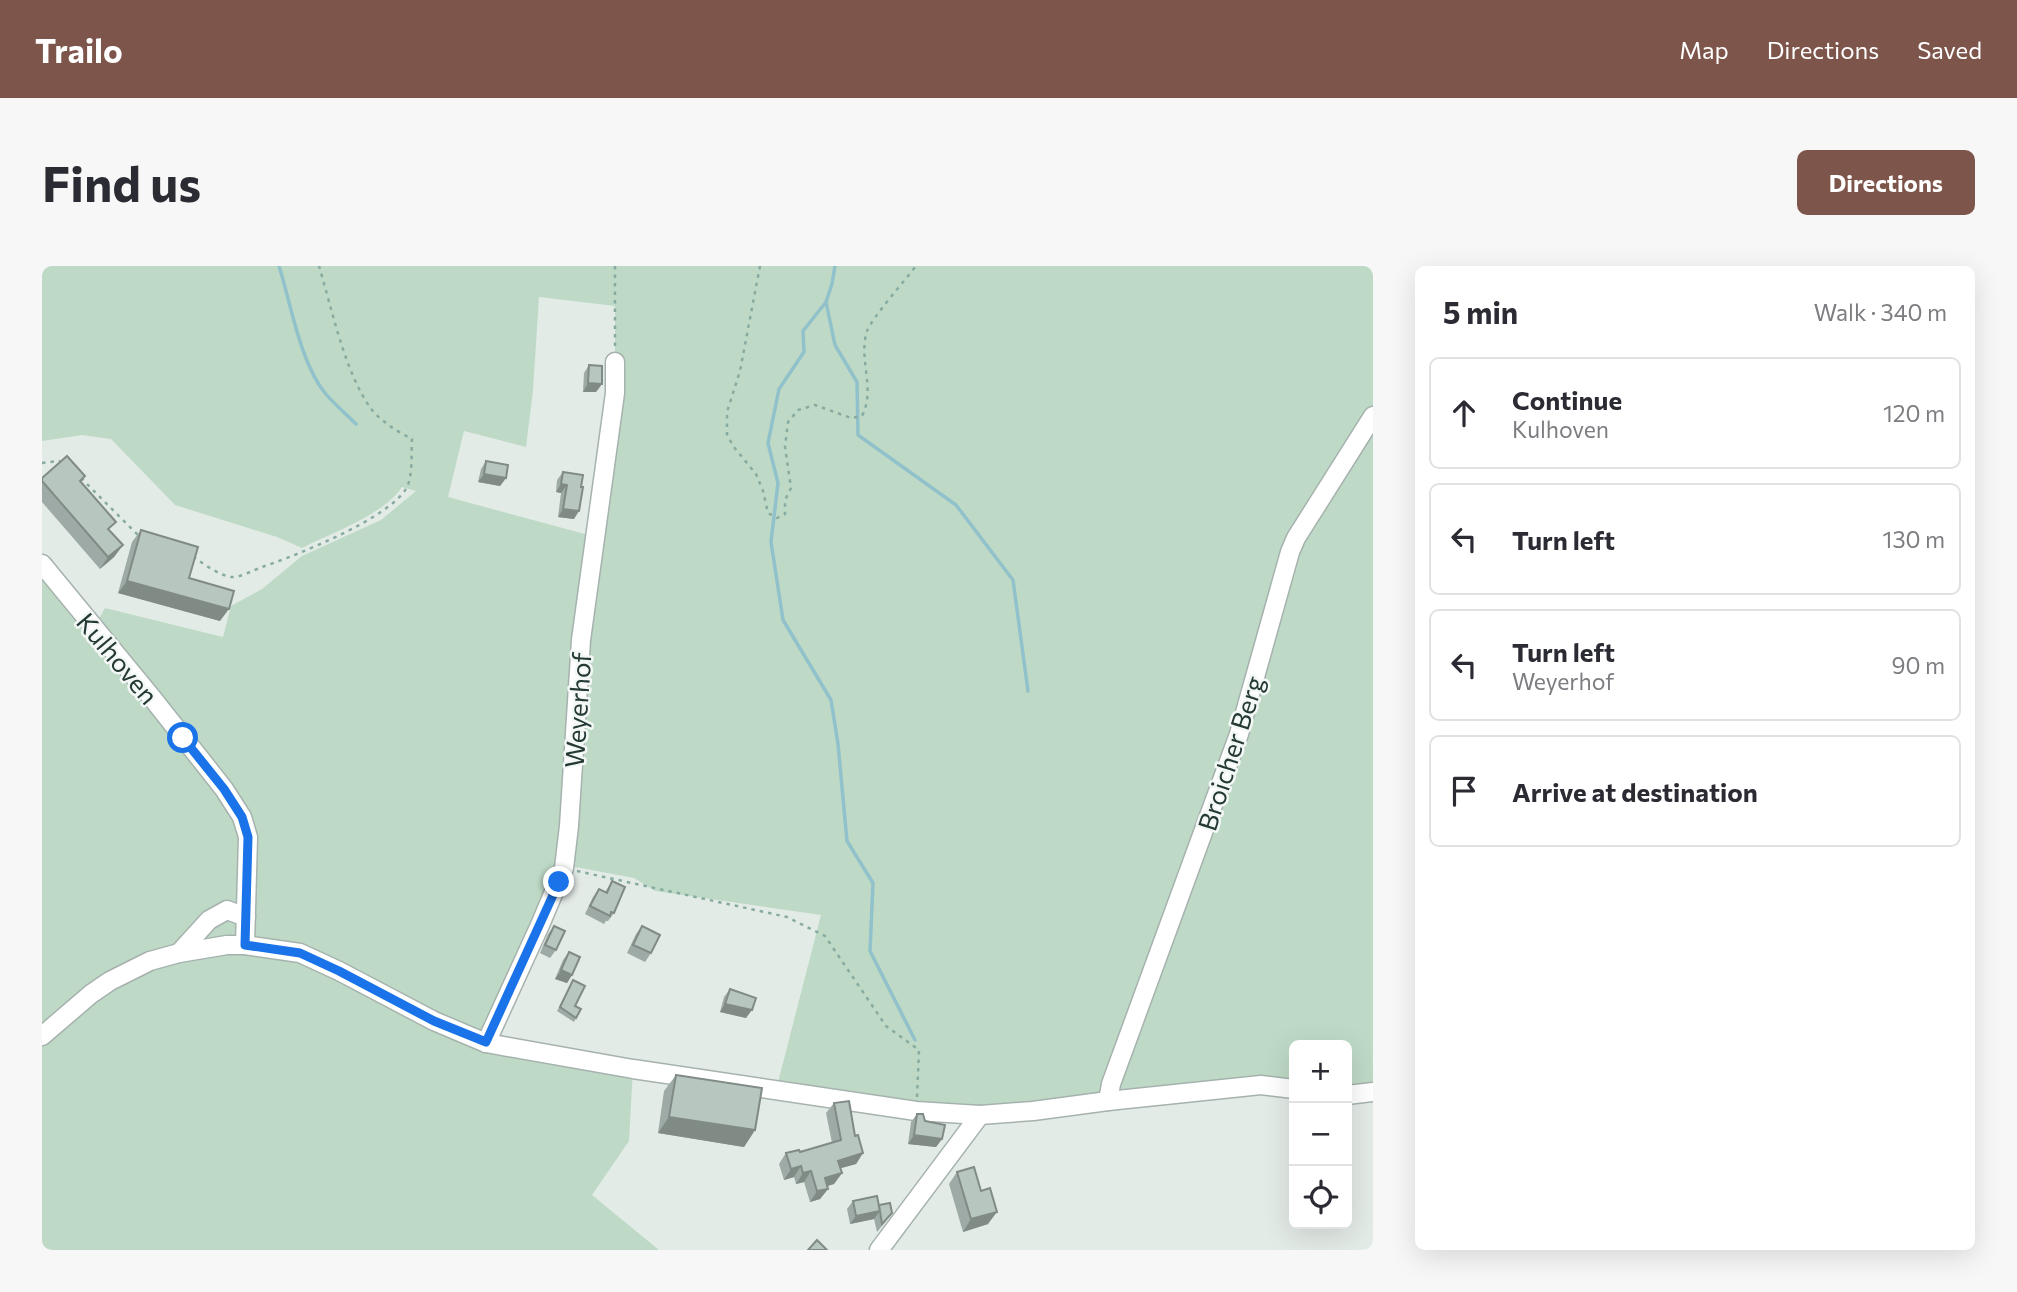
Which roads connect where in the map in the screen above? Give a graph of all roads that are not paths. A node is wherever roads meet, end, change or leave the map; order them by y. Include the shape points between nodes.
1 (615, 362) road end
2 (1373, 416) edge
3 (42, 564) edge
4 (246, 918) junction
5 (245, 945) junction
6 (179, 953) junction
7 (42, 1036) edge
8 (486, 1042) junction
9 (1289, 1088) edge
10 (1373, 1091) edge
11 (1352, 1094) edge
12 (1108, 1101) junction
13 (980, 1115) junction
14 (879, 1250) edge

1 - 8 street, Weyerhof via 581,640 564,868
2 - 12 street, Broicher Berg via 1290,552 1239,734
3 - 4 street, Kulhoven via 242,817 248,837
4 - 5 street, Kulhoven
4 - 6 street via 227,910 209,920
5 - 6 street
5 - 8 street via 300,953 434,1021
6 - 7 street via 110,981
8 - 13 street via 916,1111
9 - 12 street via 1261,1085
10 - 11 street
12 - 13 street
13 - 14 street

